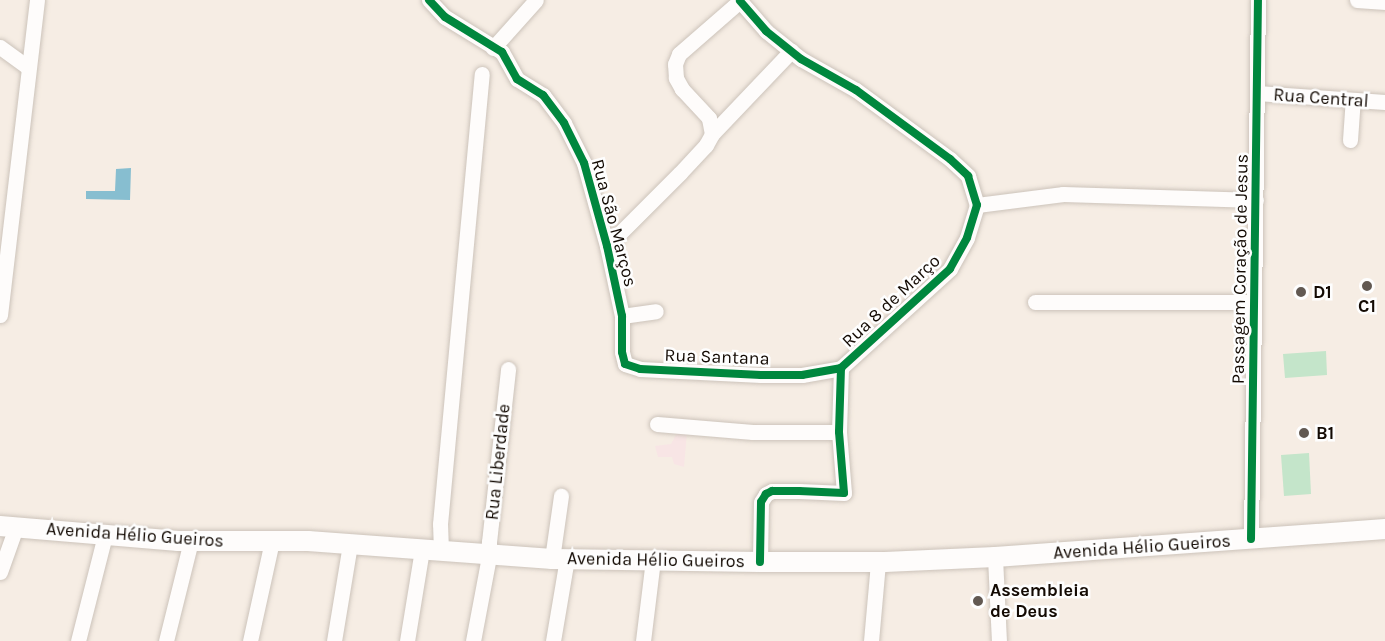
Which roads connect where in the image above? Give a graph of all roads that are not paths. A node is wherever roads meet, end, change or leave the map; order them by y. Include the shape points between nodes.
1 (37, 0) edge
2 (429, 0) edge
3 (536, 0) edge
4 (741, 0) edge
5 (1258, 0) edge
6 (1357, 0) edge
7 (1385, 2) edge
8 (0, 47) edge
9 (493, 48) junction
10 (791, 51) junction
11 (28, 67) junction
12 (482, 74) dead end
13 (1257, 93) junction
14 (1353, 100) junction
15 (1385, 102) edge
16 (712, 134) junction
17 (1350, 140) dead end
18 (1256, 200) junction
19 (977, 205) junction
20 (607, 246) junction
21 (1035, 302) dead end
22 (1254, 302) junction
23 (656, 311) dead end
24 (0, 315) edge
25 (622, 316) junction
26 (622, 333) joint
27 (841, 368) junction
28 (508, 369) dead end
29 (657, 424) dead end
30 (839, 432) junction
31 (561, 496) dead end
32 (8, 526) edge
33 (1385, 529) edge
34 (105, 535) junction
35 (1251, 539) junction
36 (191, 541) junction
37 (272, 541) junction
38 (350, 544) junction
39 (431, 550) junction
40 (489, 556) junction
41 (995, 557) junction
42 (559, 559) junction
43 (653, 560) junction
44 (760, 562) junction
45 (878, 562) junction
46 (0, 572) edge
47 (78, 641) edge
48 (166, 641) edge
49 (250, 641) edge
50 (334, 641) edge
51 (407, 641) edge
52 (472, 641) edge
53 (553, 641) edge
54 (643, 641) edge
55 (871, 641) edge
56 (999, 641) edge

1 - 11 street
2 - 9 street, Rua São Marços via 445,17
3 - 9 street
4 - 10 street via 766,31
4 - 16 street via 679,54 675,64 676,78 709,118
5 - 13 street, Passagem Coração de Jesus
6 - 7 street
8 - 11 street
9 - 20 street, Rua São Marços via 502,52 517,79 543,94 564,123 584,163
10 - 16 street
10 - 19 street via 892,115 950,159 968,176
11 - 24 street
12 - 39 street via 440,524
13 - 14 street, Rua Central
13 - 18 street, Passagem Coração de Jesus
14 - 15 street, Rua Central
14 - 17 street
16 - 20 street via 706,145
18 - 19 street via 1063,194
18 - 22 street, Passagem Coração de Jesus
19 - 27 street, Rua 8 de Março via 967,238 950,269
20 - 25 street, Rua São Marços
21 - 22 street
22 - 35 street, Passagem Coração de Jesus
23 - 25 street
25 - 26 street, Rua São Marços
26 - 27 street, Rua Santana via 623,360 634,368 792,375
27 - 30 street, Rua 8 de Março
28 - 40 street, Rua Liberdade
29 - 30 street via 753,432
30 - 44 street, Rua 8 de Março via 844,493 766,494 761,502
31 - 42 street
32 - 34 main road, Avenida Hélio Gueiros
32 - 46 street
33 - 35 main road, Avenida Hélio Gueiros
34 - 36 main road, Avenida Hélio Gueiros
34 - 47 street
35 - 41 main road, Avenida Hélio Gueiros
36 - 37 main road, Avenida Hélio Gueiros
36 - 48 street
37 - 38 main road, Avenida Hélio Gueiros
37 - 49 street
38 - 39 main road, Avenida Hélio Gueiros
38 - 50 street
39 - 40 main road, Avenida Hélio Gueiros
39 - 51 street
40 - 42 main road, Avenida Hélio Gueiros
40 - 52 street, Rua Liberdade
41 - 45 main road, Avenida Hélio Gueiros
41 - 56 street
42 - 43 main road, Avenida Hélio Gueiros
42 - 53 street
43 - 44 main road, Avenida Hélio Gueiros
43 - 54 street
44 - 45 main road, Avenida Hélio Gueiros
45 - 55 street

